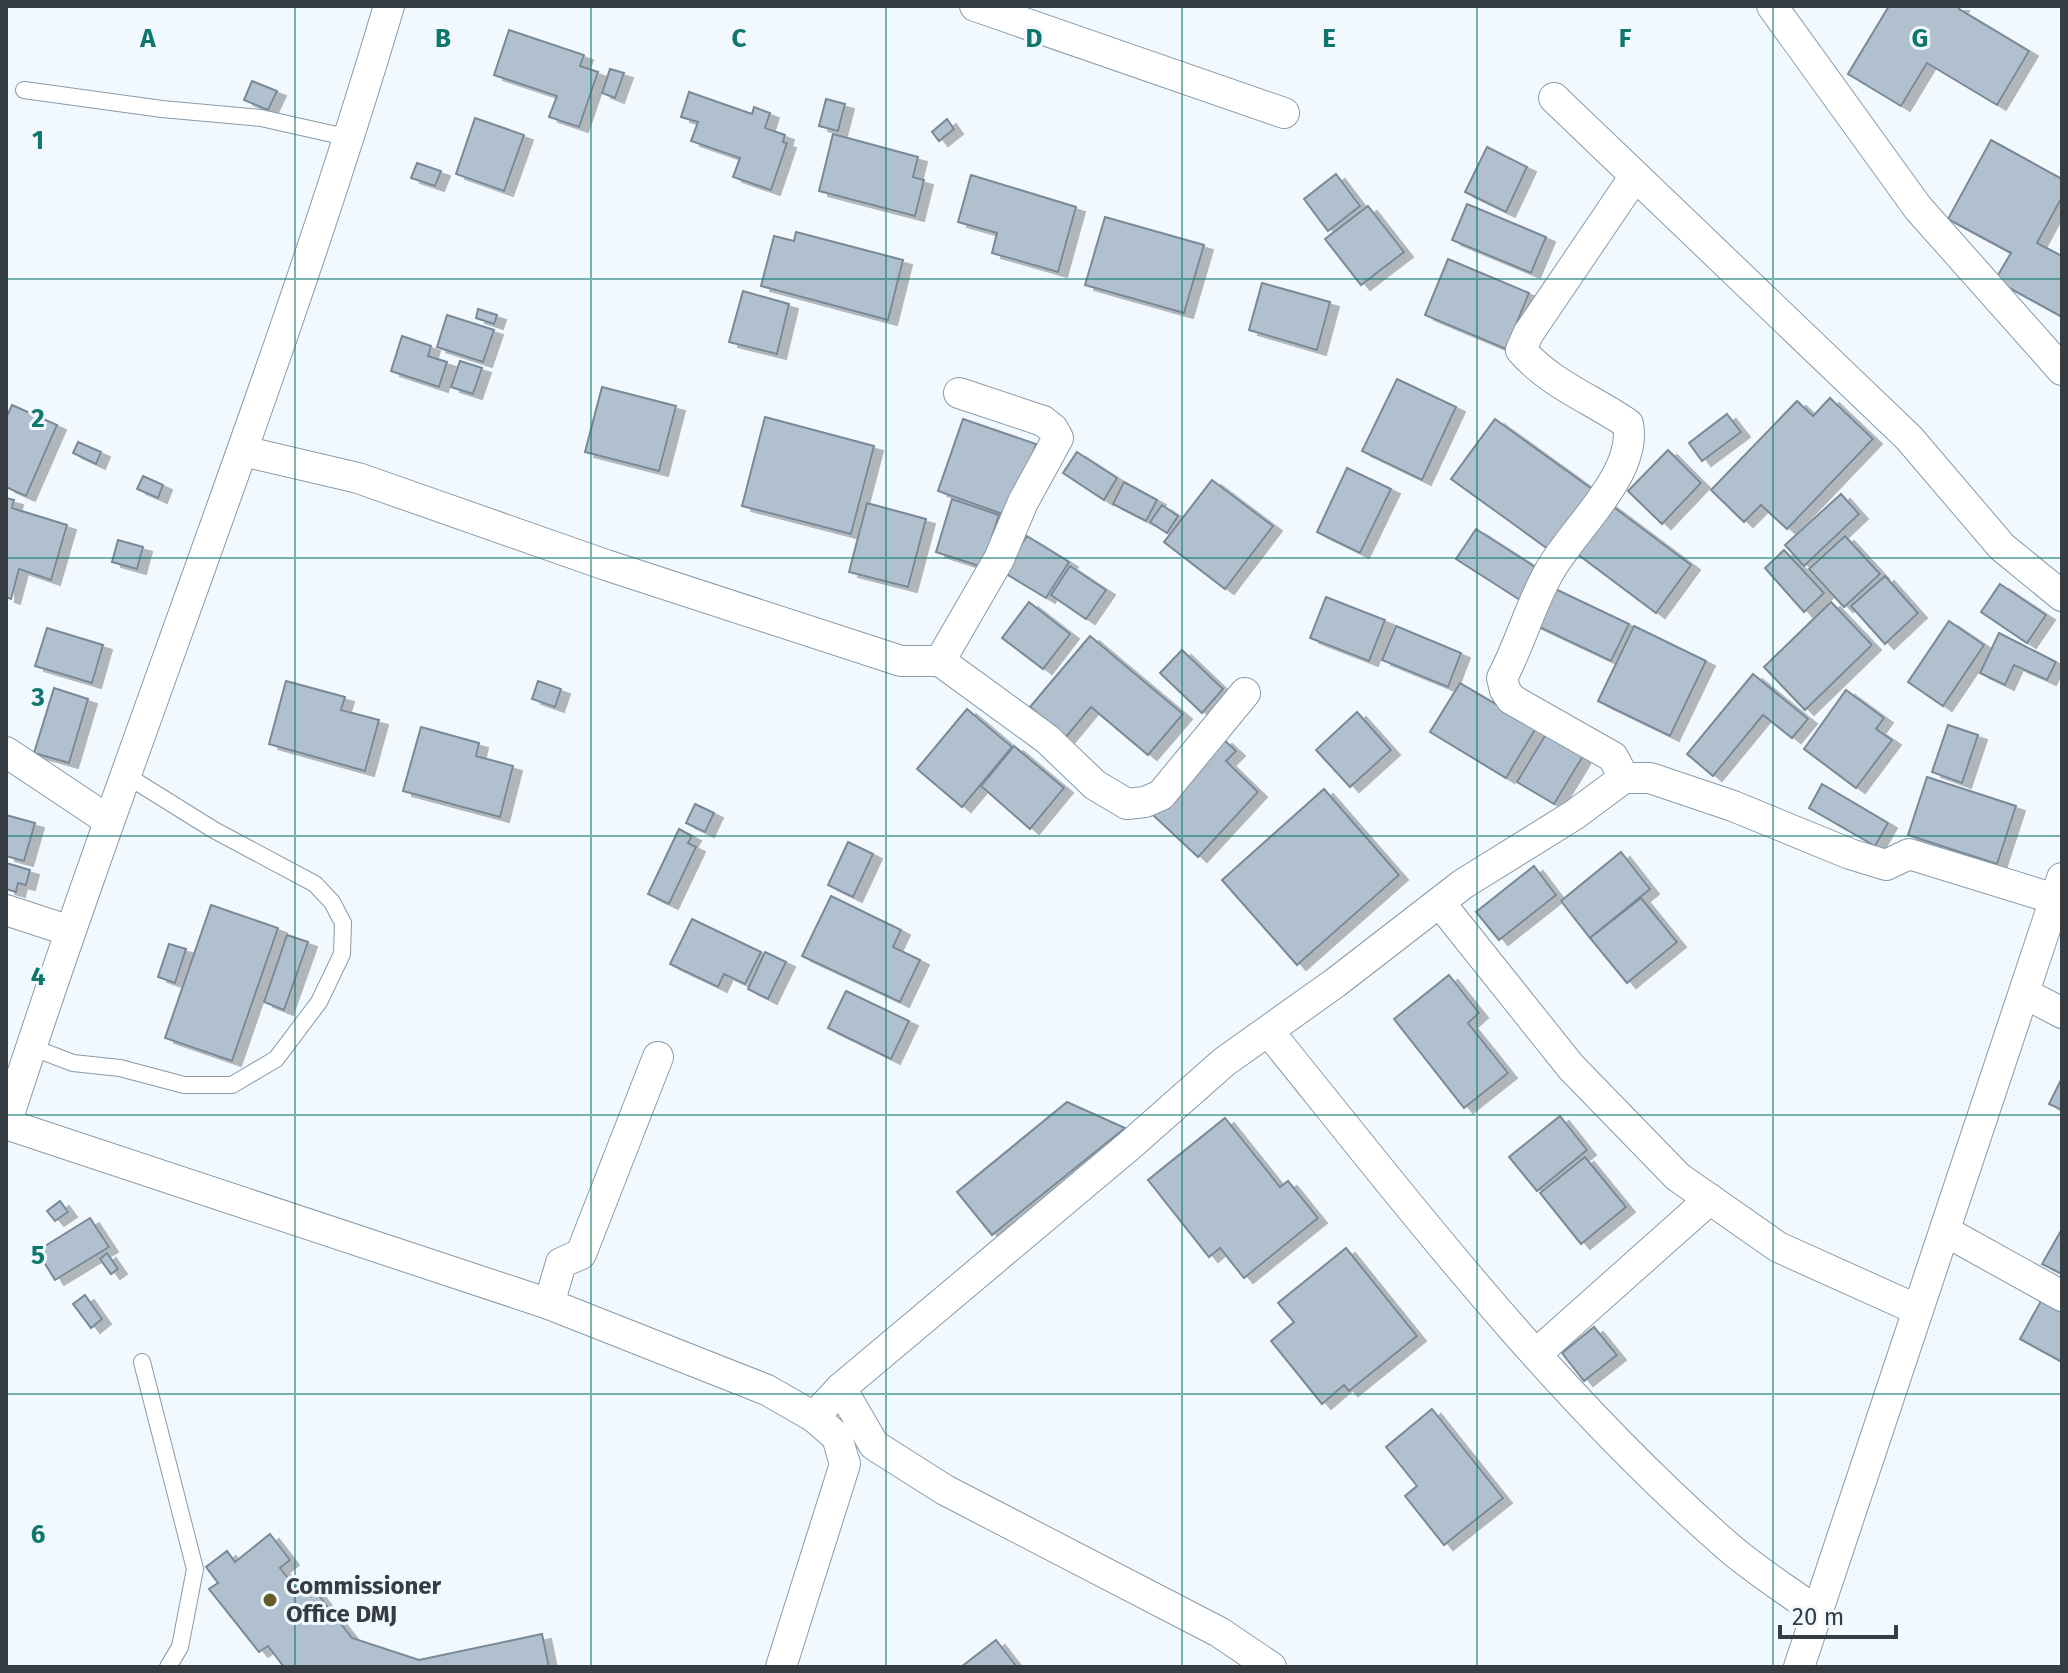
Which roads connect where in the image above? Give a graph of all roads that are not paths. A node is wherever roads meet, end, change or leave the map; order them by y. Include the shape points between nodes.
1 (389, 6) edge
2 (975, 6) edge
3 (1772, 6) edge
4 (24, 90) dead end
5 (1554, 98) dead end
6 (1284, 113) dead end
7 (350, 138) junction
8 (1635, 176) junction
9 (2062, 370) edge
10 (959, 393) dead end
11 (243, 451) junction
12 (2062, 596) edge
13 (940, 661) junction
14 (1245, 693) dead end
15 (6, 752) edge
16 (124, 774) junction
17 (1624, 778) junction
18 (108, 820) junction
19 (2058, 888) edge
20 (1440, 903) junction
21 (6, 910) edge
22 (70, 931) junction
23 (2024, 993) junction
24 (2062, 1013) edge
25 (1269, 1032) junction
26 (31, 1047) junction
27 (658, 1057) dead end
28 (6, 1124) edge
29 (1710, 1199) junction
30 (1945, 1231) junction
31 (2062, 1296) edge
32 (549, 1304) junction
33 (1918, 1310) junction
34 (1536, 1354) junction
35 (142, 1362) dead end
36 (841, 1388) junction
37 (814, 1417) junction
38 (1817, 1612) junction
39 (168, 1667) edge
40 (781, 1667) edge
41 (1271, 1667) edge
42 (1799, 1667) edge

1 - 7 street
2 - 6 street
3 - 9 street via 1918,208
4 - 7 lane via 261,118
5 - 8 street
7 - 11 street
8 - 12 street via 1909,438 2002,547
8 - 17 street via 1521,350 1564,387 1628,424 1631,439 1618,474 1550,570 1502,678 1511,699 1613,757
10 - 13 street via 1043,421 1058,438 999,559
11 - 13 street via 358,478 901,661
11 - 16 street
13 - 14 street via 1047,739 1095,785 1127,804 1161,795
15 - 18 street
16 - 18 street
16 - 26 lane via 315,884 343,923 342,954 319,1002 276,1059 232,1085 184,1085 120,1068 73,1063
17 - 19 street via 1650,778 1886,865 1909,854
17 - 20 street
18 - 22 street
19 - 23 street
20 - 25 street
20 - 29 street via 1571,1067 1678,1177
21 - 22 street
22 - 26 street
23 - 24 street
23 - 30 street
25 - 34 street
25 - 36 street via 1224,1062
26 - 28 street
27 - 32 street via 581,1254 561,1263
28 - 32 street
29 - 33 street via 1778,1247
29 - 34 street
30 - 31 street
30 - 33 street
32 - 37 street via 767,1390
33 - 38 street
34 - 38 street via 1599,1424 1726,1545
35 - 39 lane via 195,1569 180,1647
36 - 37 street
36 - 41 street via 874,1445 945,1490 1219,1632
37 - 40 street via 837,1437 845,1464
38 - 42 street

